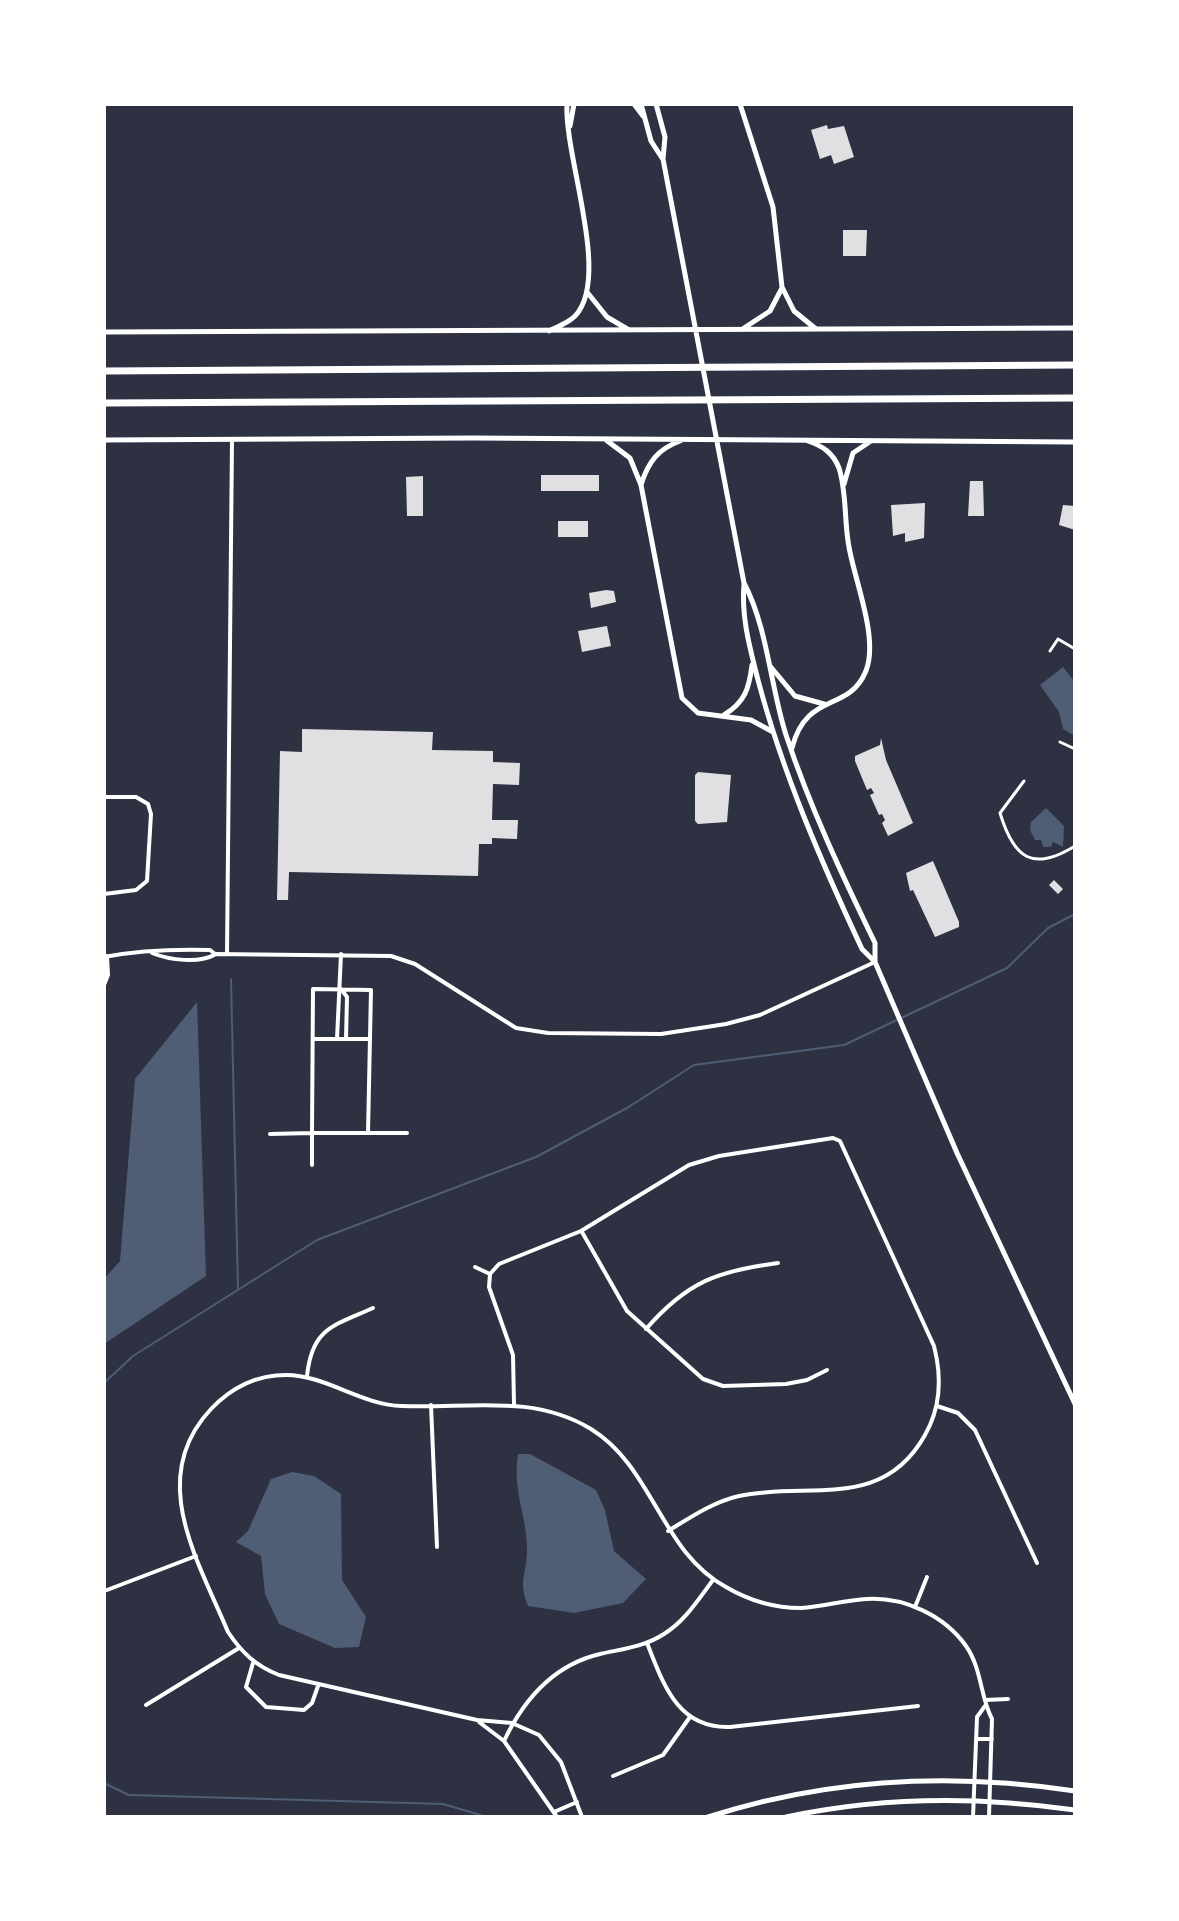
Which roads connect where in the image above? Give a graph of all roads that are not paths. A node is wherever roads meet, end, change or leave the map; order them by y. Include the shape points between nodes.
1 (567, 104) edge
2 (574, 104) edge
3 (634, 104) edge
4 (641, 104) edge
5 (656, 104) edge
6 (740, 104) edge
7 (645, 119) junction
8 (570, 135) junction
9 (663, 159) junction
10 (782, 287) junction
11 (587, 291) junction
12 (1075, 328) edge
13 (741, 330) junction
14 (817, 330) junction
15 (632, 331) junction
16 (104, 332) edge
17 (546, 332) junction
18 (1075, 365) edge
19 (104, 371) edge
20 (1075, 398) edge
21 (104, 403) edge
22 (232, 438) junction
23 (605, 439) junction
24 (686, 439) junction
25 (804, 439) junction
26 (104, 440) edge
27 (875, 440) junction
28 (1075, 442) edge
29 (641, 485) junction
30 (843, 488) junction
31 (744, 583) junction
32 (1075, 649) edge
33 (1050, 651) dead end
34 (753, 659) junction
35 (768, 664) junction
36 (825, 704) junction
37 (723, 716) junction
38 (773, 732) junction
39 (1060, 742) dead end
40 (1075, 749) edge
41 (792, 750) junction
42 (1024, 781) dead end
43 (104, 797) edge
44 (797, 803) junction
45 (815, 812) junction
46 (1075, 846) edge
47 (104, 894) edge
48 (183, 949) junction
49 (152, 953) junction
50 (216, 954) junction
51 (227, 954) junction
52 (341, 954) junction
53 (106, 956) edge
54 (183, 959) junction
55 (875, 962) junction
56 (104, 985) edge
57 (341, 989) junction
58 (313, 1039) junction
59 (337, 1039) junction
60 (346, 1039) junction
61 (370, 1039) junction
62 (312, 1133) junction
63 (368, 1133) junction
64 (407, 1133) dead end
65 (270, 1134) dead end
66 (312, 1165) dead end
67 (581, 1231) junction
68 (778, 1263) dead end
69 (475, 1267) dead end
70 (490, 1274) junction
71 (373, 1308) dead end
72 (646, 1329) junction
73 (827, 1370) dead end
74 (307, 1376) junction
75 (514, 1404) junction
76 (1075, 1404) edge
77 (431, 1405) junction
78 (937, 1406) junction
79 (668, 1531) junction
80 (437, 1547) dead end
81 (196, 1556) junction
82 (1037, 1563) dead end
83 (927, 1577) dead end
84 (713, 1580) junction
85 (107, 1590) dead end
86 (915, 1607) junction
87 (647, 1643) junction
88 (239, 1648) junction
89 (253, 1662) junction
90 (318, 1686) junction
91 (1008, 1699) dead end
92 (985, 1703) junction
93 (146, 1705) dead end
94 (918, 1706) dead end
95 (690, 1717) junction
96 (477, 1720) junction
97 (512, 1723) junction
98 (976, 1739) junction
99 (992, 1739) junction
100 (504, 1741) junction
101 (613, 1776) dead end
102 (974, 1779) junction
103 (990, 1780) junction
104 (1075, 1791) edge
105 (974, 1800) junction
106 (989, 1801) junction
107 (577, 1802) junction
108 (1075, 1810) edge
109 (556, 1814) edge
110 (582, 1817) edge
111 (708, 1817) edge
112 (786, 1817) edge
113 (973, 1817) edge
114 (989, 1817) edge

1 - 8 main road
2 - 8 main road
3 - 7 main road
4 - 7 main road
5 - 9 main road via 665,137
6 - 10 main road via 773,207
7 - 9 main road
8 - 11 main road via 585,225
9 - 31 main road
10 - 13 main road via 770,311
10 - 14 main road via 794,311
11 - 15 main road via 607,317
11 - 17 main road via 579,311
12 - 14 main road
13 - 14 main road
13 - 15 main road
15 - 17 main road
16 - 17 main road
18 - 19 highway
20 - 21 highway
22 - 23 main road
22 - 26 main road
22 - 51 street
23 - 24 main road
23 - 29 main road via 630,458
24 - 25 main road
24 - 29 main road via 656,455
25 - 27 main road
25 - 30 main road via 822,445 833,457
27 - 28 main road
27 - 30 main road via 853,453
29 - 37 main road via 677,687 690,708
30 - 36 main road via 848,545 870,654 856,689
31 - 34 main road via 742,607
31 - 35 main road via 756,605
32 - 33 street via 1058,639
34 - 37 main road via 744,700
34 - 38 main road
35 - 36 main road via 795,696
35 - 41 main road
36 - 41 main road via 801,722
37 - 38 main road via 751,720
38 - 44 main road
39 - 40 street
41 - 45 main road
42 - 46 street via 1000,813 1010,840 1021,853 1044,861
43 - 47 street via 136,797 148,804 151,814 147,881 136,890
44 - 45 main road
44 - 55 main road via 862,949
45 - 55 main road via 875,943
48 - 49 street
48 - 50 street
48 - 54 street
49 - 53 street
49 - 54 street
50 - 51 street
50 - 54 street
51 - 52 street
52 - 55 street via 391,956 415,964 516,1028 548,1033 661,1034 726,1024 772,1010
52 - 57 street
53 - 56 street
55 - 76 main road via 957,1153
57 - 58 street via 313,989
57 - 59 street
57 - 60 street via 347,997
57 - 61 street via 371,990
58 - 59 street
58 - 62 street
59 - 60 street
60 - 61 street
61 - 63 street
62 - 63 street
62 - 65 street
62 - 66 street
63 - 64 street
67 - 70 street via 499,1264
67 - 72 street via 622,1305
67 - 78 street via 696,1162 838,1139 932,1340 940,1376
68 - 72 street via 703,1280 677,1297
69 - 70 street
70 - 75 street via 489,1287 513,1355
71 - 74 street via 315,1340
72 - 73 street via 703,1379 723,1386 796,1383
74 - 77 street via 398,1406
74 - 81 street via 247,1381 215,1404 194,1430 183,1456 178,1494
75 - 77 street
75 - 79 street via 562,1416 601,1436 635,1470
77 - 80 street
78 - 79 street via 915,1451 869,1484 738,1496
78 - 82 street via 958,1413 975,1430
79 - 84 street
81 - 85 street
81 - 88 street
83 - 86 street
84 - 86 street via 745,1597 782,1607 868,1599
84 - 87 street via 680,1622
86 - 92 street via 965,1644 981,1678
87 - 95 street via 668,1694
87 - 97 street via 582,1659 561,1670 539,1687
88 - 89 street
88 - 93 street
89 - 90 street
89 - 90 street via 246,1687 266,1707 304,1710
90 - 96 street
91 - 92 street
92 - 98 street via 977,1717
92 - 99 street
94 - 95 street via 723,1727
95 - 101 street via 663,1755
96 - 97 street
96 - 100 street
97 - 100 street
97 - 107 street via 539,1735 561,1762
98 - 99 street
98 - 102 street
99 - 103 street
100 - 109 street
102 - 103 main road
102 - 105 street
102 - 111 main road via 844,1785
103 - 104 main road
103 - 106 street
105 - 106 main road
105 - 112 main road via 906,1799
105 - 113 street
106 - 108 main road
106 - 114 street
107 - 109 street
107 - 110 street

